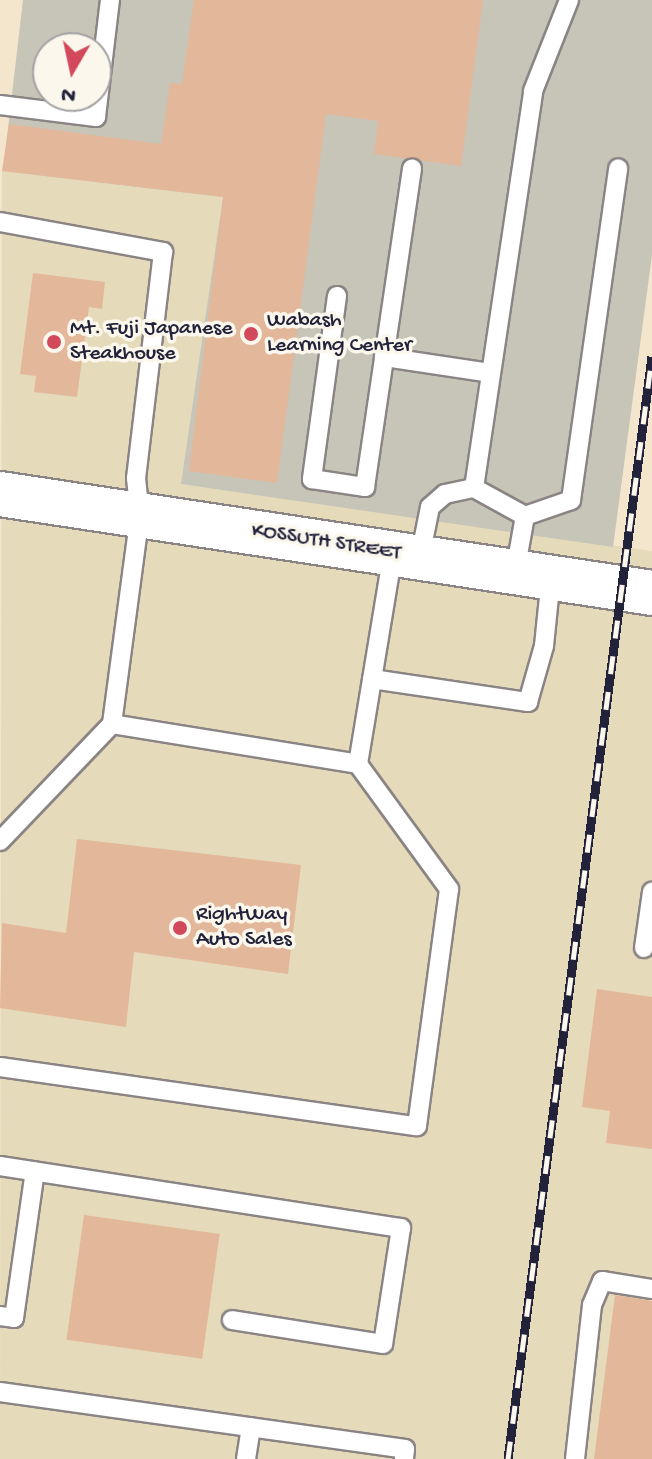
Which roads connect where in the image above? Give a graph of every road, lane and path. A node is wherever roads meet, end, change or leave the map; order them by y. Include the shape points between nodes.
1 (110, 0) edge
2 (569, 0) edge
3 (0, 105) edge
4 (412, 168) dead end
5 (618, 168) dead end
6 (0, 222) edge
7 (337, 296) dead end
8 (384, 357) junction
9 (491, 373) junction
10 (474, 488) junction
11 (0, 494) edge
12 (140, 514) junction
13 (525, 516) junction
14 (406, 555) junction
15 (533, 574) junction
16 (652, 593) edge
17 (372, 679) junction
18 (112, 724) junction
19 (358, 764) junction
20 (0, 841) edge
21 (652, 892) edge
22 (644, 948) dead end
23 (0, 1067) edge
24 (0, 1166) edge
25 (35, 1171) junction
26 (652, 1289) edge
27 (0, 1316) edge
28 (232, 1320) dead end
29 (0, 1392) edge
30 (251, 1427) junction
31 (246, 1459) edge
32 (404, 1459) edge
33 (575, 1459) edge

1 - 3 lane via 96,117
2 - 9 lane via 533,91
4 - 8 lane
5 - 13 lane via 571,500
6 - 12 lane via 163,252 136,478
7 - 8 lane via 312,479 365,487
8 - 9 lane
9 - 10 lane
10 - 13 lane
10 - 14 lane via 445,494 430,507
11 - 12 street, KOSSUTH STREET
12 - 14 street, KOSSUTH STREET
12 - 18 lane
13 - 15 lane
14 - 15 street, KOSSUTH STREET
14 - 17 lane
15 - 16 street, KOSSUTH STREET
15 - 17 lane via 544,646 528,702
17 - 19 lane
18 - 19 lane
18 - 20 lane
19 - 23 lane via 449,889 417,1126
21 - 22 lane
24 - 25 lane
25 - 27 lane via 14,1318
25 - 28 lane via 401,1228 383,1344
26 - 33 lane via 602,1281 592,1305
29 - 30 lane
30 - 31 lane
30 - 32 lane via 405,1449

